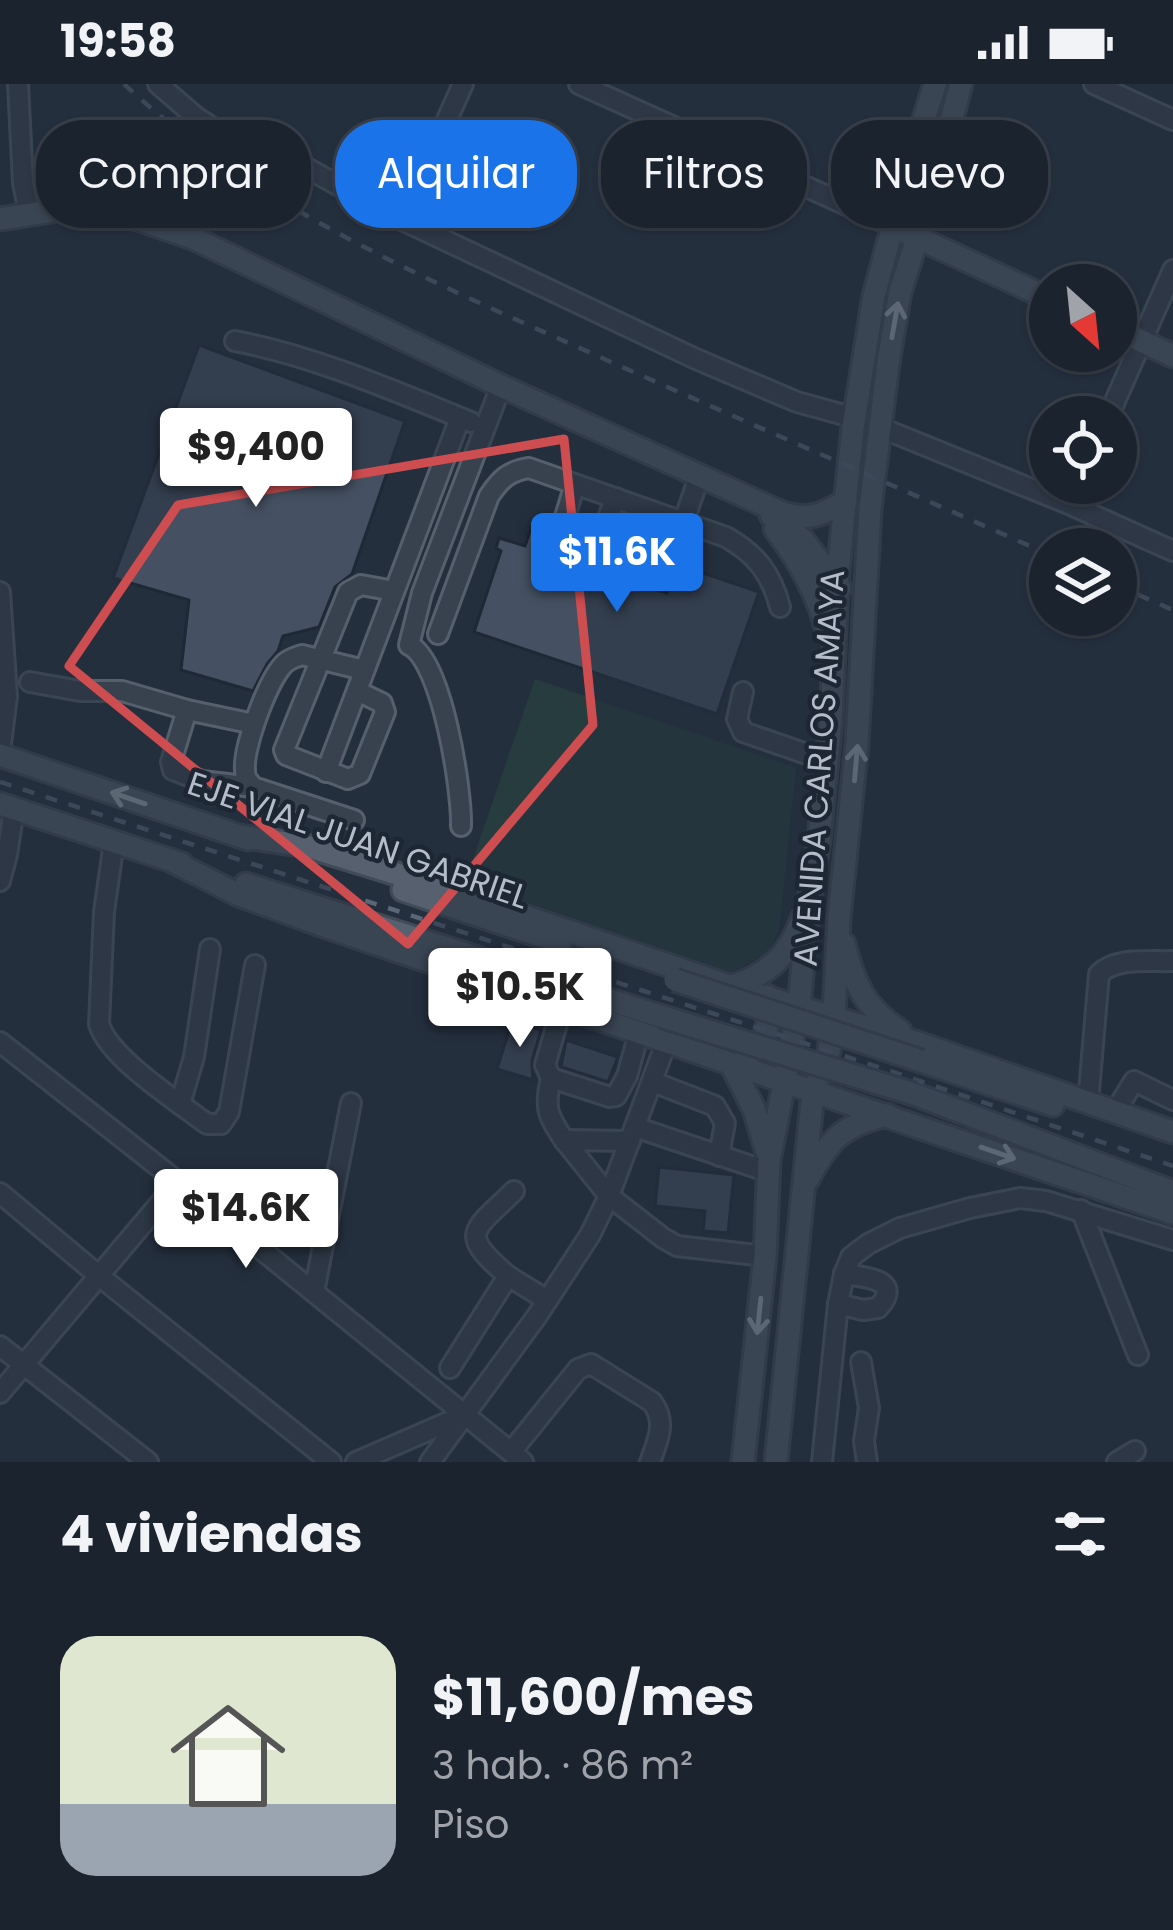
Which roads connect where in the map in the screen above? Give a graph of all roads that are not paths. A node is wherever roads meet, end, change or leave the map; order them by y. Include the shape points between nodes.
1 (18, 84) edge
2 (158, 84) edge
3 (463, 84) edge
4 (579, 84) edge
5 (935, 84) edge
6 (961, 84) edge
7 (1094, 84) edge
8 (447, 120) edge
9 (924, 120) edge
10 (1173, 120) edge
11 (335, 184) edge
12 (831, 198) edge
13 (29, 213) junction
14 (0, 219) edge
15 (419, 228) edge
16 (892, 228) edge
17 (897, 228) edge
18 (916, 238) junction
19 (1173, 270) edge
20 (1029, 289) edge
21 (1137, 338) edge
22 (1141, 340) junction
23 (236, 341) dead end
24 (1173, 356) edge
25 (501, 386) junction
26 (1117, 396) edge
27 (460, 418) junction
28 (855, 418) junction
29 (879, 427) junction
30 (486, 429) junction
31 (699, 477) junction
32 (575, 484) junction
33 (616, 498) junction
34 (752, 501) junction
35 (846, 501) junction
36 (1071, 505) joint
37 (565, 517) dead end
38 (684, 521) junction
39 (604, 527) dead end
40 (1173, 551) edge
41 (837, 583) junction
42 (394, 591) junction
43 (0, 592) edge
44 (780, 607) dead end
45 (438, 634) dead end
46 (409, 645) junction
47 (374, 646) junction
48 (833, 652) junction
49 (321, 658) junction
50 (364, 670) junction
51 (30, 682) dead end
52 (861, 683) junction
53 (357, 691) junction
54 (743, 692) dead end
55 (187, 710) junction
56 (831, 719) junction
57 (859, 721) junction
58 (254, 724) junction
59 (0, 753) edge
60 (827, 761) junction
61 (326, 772) junction
62 (254, 787) junction
63 (7, 807) edge
64 (354, 820) dead end
65 (461, 826) dead end
66 (239, 836) junction
67 (819, 840) junction
68 (114, 842) junction
69 (849, 842) junction
70 (170, 860) junction
71 (0, 881) edge
72 (809, 902) junction
73 (839, 919) junction
74 (210, 949) dead end
75 (1173, 961) edge
76 (255, 964) dead end
77 (732, 986) junction
78 (767, 996) junction
79 (799, 1005) junction
80 (562, 1007) junction
81 (834, 1015) junction
82 (639, 1033) junction
83 (0, 1042) edge
84 (666, 1042) junction
85 (914, 1047) junction
86 (633, 1057) junction
87 (733, 1065) junction
88 (656, 1074) junction
89 (551, 1078) junction
90 (782, 1082) junction
91 (813, 1093) junction
92 (1173, 1100) edge
93 (1088, 1102) junction
94 (351, 1103) dead end
95 (180, 1104) junction
96 (1115, 1112) junction
97 (880, 1113) junction
98 (1173, 1132) edge
99 (633, 1134) junction
100 (564, 1140) junction
101 (1173, 1145) edge
102 (719, 1156) junction
103 (769, 1167) junction
104 (178, 1182) junction
105 (514, 1191) dead end
106 (1173, 1192) edge
107 (0, 1193) edge
108 (801, 1193) junction
109 (609, 1196) junction
110 (1081, 1210) junction
111 (1173, 1213) edge
112 (1173, 1240) edge
113 (765, 1256) junction
114 (844, 1274) junction
115 (98, 1275) junction
116 (508, 1276) junction
117 (314, 1292) junction
118 (547, 1300) junction
119 (838, 1304) junction
120 (0, 1346) edge
121 (1138, 1355) dead end
122 (861, 1362) dead end
123 (23, 1365) junction
124 (449, 1368) dead end
125 (0, 1393) edge
126 (465, 1415) junction
127 (1135, 1451) dead end
128 (517, 1457) edge
129 (148, 1462) edge
130 (332, 1462) edge
131 (356, 1462) edge
132 (430, 1462) edge
133 (650, 1462) edge
134 (743, 1462) edge
135 (776, 1462) edge
136 (822, 1462) edge
137 (867, 1462) edge
138 (1117, 1462) edge

1 - 13 street
2 - 11 street via 211,128
3 - 8 street
4 - 12 street
5 - 9 main road, AVENIDA CARLOS AMAYA
6 - 18 main road, AVENIDA CARLOS AMAYA
7 - 10 street
13 - 14 main road
13 - 25 main road via 117,212 159,225
15 - 28 street via 696,359
16 - 28 main road, AVENIDA CARLOS AMAYA
17 - 18 main road
18 - 20 main road
29 -> 18 main road, AVENIDA CARLOS AMAYA
19 - 22 street
21 - 22 main road
22 - 24 main road
22 - 26 street
23 - 27 street via 342,370
25 - 30 street
25 - 31 main road
27 - 30 street
27 - 42 street
28 - 35 main road, AVENIDA CARLOS AMAYA
29 - 36 street
29 - 52 main road, AVENIDA CARLOS AMAYA
30 - 46 street
31 - 34 main road
31 - 38 street
32 - 33 street
32 - 37 street
32 - 45 street via 529,468 499,481
33 - 38 street
33 - 39 street
34 - 35 main road via 802,518
34 - 41 main road via 791,529
34 - 48 main road via 796,555
35 - 41 main road, AVENIDA CARLOS AMAYA
36 - 40 street
38 - 44 street via 746,548 774,582
41 - 48 main road, AVENIDA CARLOS AMAYA
41 - 52 main road
42 - 47 street
42 - 49 street via 361,585 348,592
43 - 59 street via 7,695
46 - 47 street
46 - 65 street via 425,659 444,715
47 - 50 street
48 - 56 main road, AVENIDA CARLOS AMAYA
49 - 50 street
49 - 58 street via 302,655 283,665
49 - 61 street via 284,750
50 - 53 street
51 - 55 street via 122,691
52 - 57 main road, AVENIDA CARLOS AMAYA
53 - 61 street
53 - 61 street via 385,712 360,774
54 - 60 street via 736,719 743,732
55 - 58 street
55 - 62 street via 173,770
56 - 57 main road
56 - 60 main road, AVENIDA CARLOS AMAYA
69 -> 57 main road, AVENIDA CARLOS AMAYA
58 - 62 street via 244,769
66 -> 59 main road, EJE VIAL JUAN GABRIEL
60 - 67 main road, AVENIDA CARLOS AMAYA
62 - 64 street
63 - 68 main road
63 - 71 street
66 - 77 main road via 306,846
66 - 85 main road, EJE VIAL JUAN GABRIEL, bridge via 675,980
67 - 69 main road
67 - 72 main road, AVENIDA CARLOS AMAYA
68 - 70 main road
68 - 95 street via 99,1024 110,1047
69 - 73 main road, AVENIDA CARLOS AMAYA
70 - 80 main road via 238,895
70 - 106 main road, bridge via 914,1094
72 - 77 main road via 783,956
72 - 79 main road, AVENIDA CARLOS AMAYA
73 - 81 main road, AVENIDA CARLOS AMAYA
73 - 85 main road via 862,994
74 - 95 street
75 - 93 street via 1118,964 1099,974
76 - 95 street via 225,1120 207,1124
77 - 78 main road
78 - 79 main road
78 - 87 main road via 765,1038
79 - 81 main road
79 - 90 main road, AVENIDA CARLOS AMAYA
80 - 82 main road
80 - 89 street via 545,1065
81 - 85 main road
81 - 91 main road, AVENIDA CARLOS AMAYA
82 - 84 main road
82 - 86 street
83 - 104 street
84 - 87 main road
84 - 88 street
85 - 93 main road
85 - 97 main road via 886,1048 874,1062
85 - 101 main road, EJE VIAL JUAN GABRIEL
86 - 88 street
86 - 89 street via 616,1096
87 - 90 main road
87 - 103 main road
88 - 99 street
88 - 102 street via 715,1106 724,1123
89 - 100 street via 546,1102
90 - 91 main road
90 - 103 main road, AVENIDA CARLOS AMAYA
91 - 97 main road
91 - 108 main road, AVENIDA CARLOS AMAYA
92 - 96 street via 1134,1081
93 - 96 main road
94 - 117 street
96 - 98 main road
97 - 108 main road via 834,1138
97 -> 111 main road
99 - 100 street
99 - 102 street
99 - 109 street
100 - 109 street
102 - 103 street
103 - 113 main road, AVENIDA CARLOS AMAYA
104 - 115 street
104 - 117 street
105 - 116 street via 476,1228 475,1240
107 - 115 street
108 - 135 main road, AVENIDA CARLOS AMAYA
109 - 113 street via 677,1246
109 - 118 street
110 - 112 street
110 - 114 street via 1020,1198 970,1208 868,1244
110 - 121 street
113 -> 134 main road, AVENIDA CARLOS AMAYA
114 - 119 street
114 - 119 street via 883,1283 887,1298 863,1310
115 - 123 street
115 - 130 street
116 - 118 street
116 - 124 street
117 - 126 street
118 - 126 street
119 - 136 street
120 - 123 street
122 - 137 street
123 - 125 street
123 - 129 street
126 - 128 street
126 - 131 street
126 - 132 street
127 - 138 street
128 - 133 street via 586,1364 657,1408 661,1427

